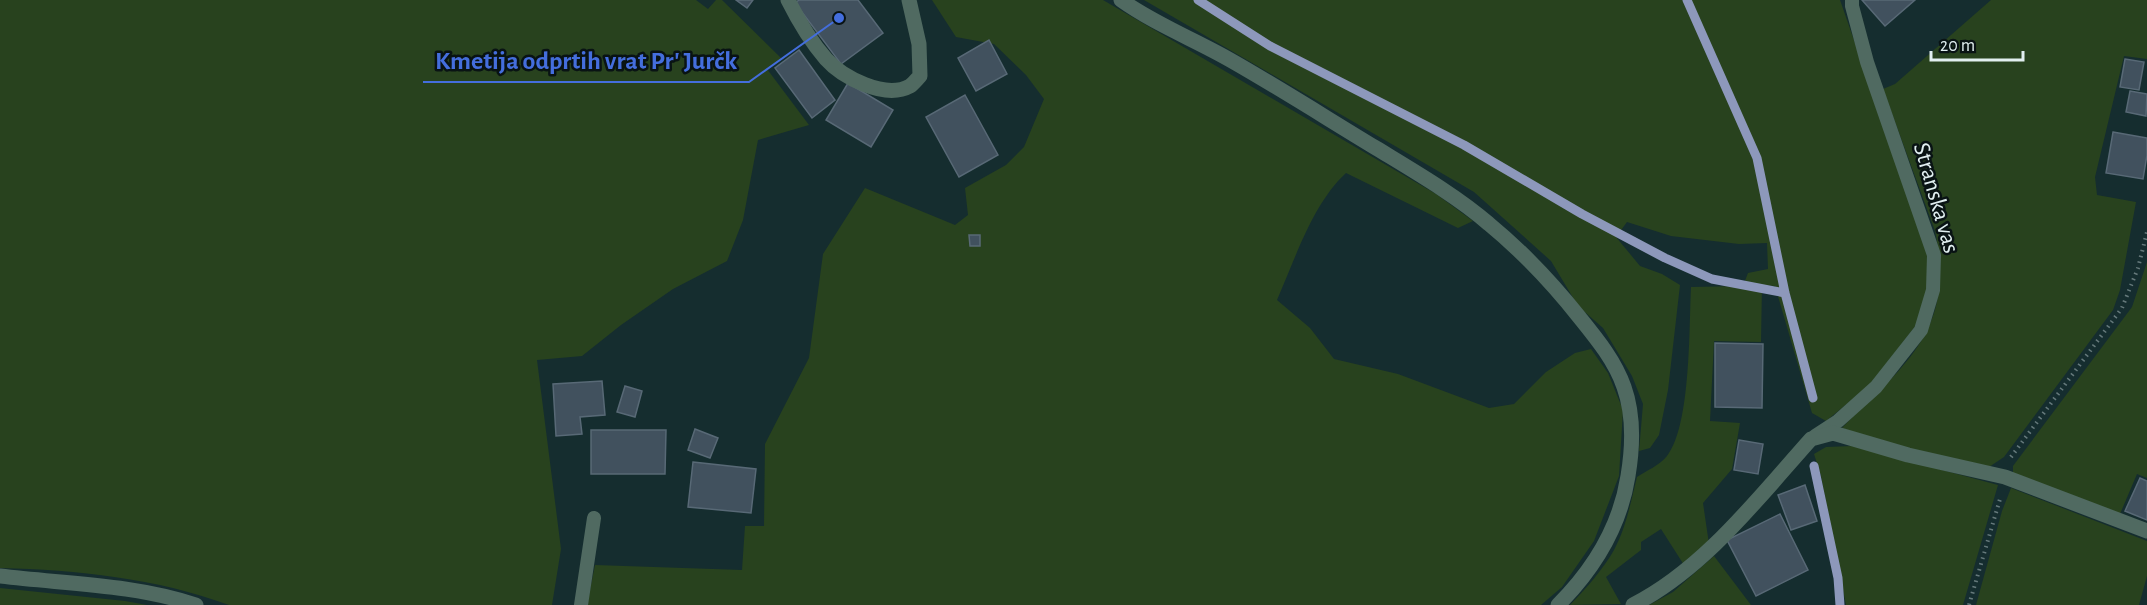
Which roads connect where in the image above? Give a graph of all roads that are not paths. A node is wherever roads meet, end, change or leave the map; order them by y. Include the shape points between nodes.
1 (788, 0) edge
2 (909, 0) edge
3 (1121, 0) edge
4 (1852, 0) edge
5 (1811, 439) junction
6 (594, 518) dead end
7 (2147, 531) edge
8 (0, 576) edge
9 (196, 605) edge
10 (581, 605) edge
11 (1558, 605) edge
12 (1633, 605) edge

1 - 2 street via 826,59 845,75 874,88 892,90 909,86 920,76 919,44
3 - 11 street via 1140,14 1240,66 1421,176 1488,222 1554,286 1597,339 1624,386 1632,418 1631,460 1618,518 1581,580
4 - 5 lane, Stranska vas via 1867,62 1934,255 1934,290 1921,330 1876,387
5 - 7 street via 1833,433 2005,477
5 - 12 street, Stranska vas via 1707,552
6 - 10 lane
8 - 9 street via 122,589

